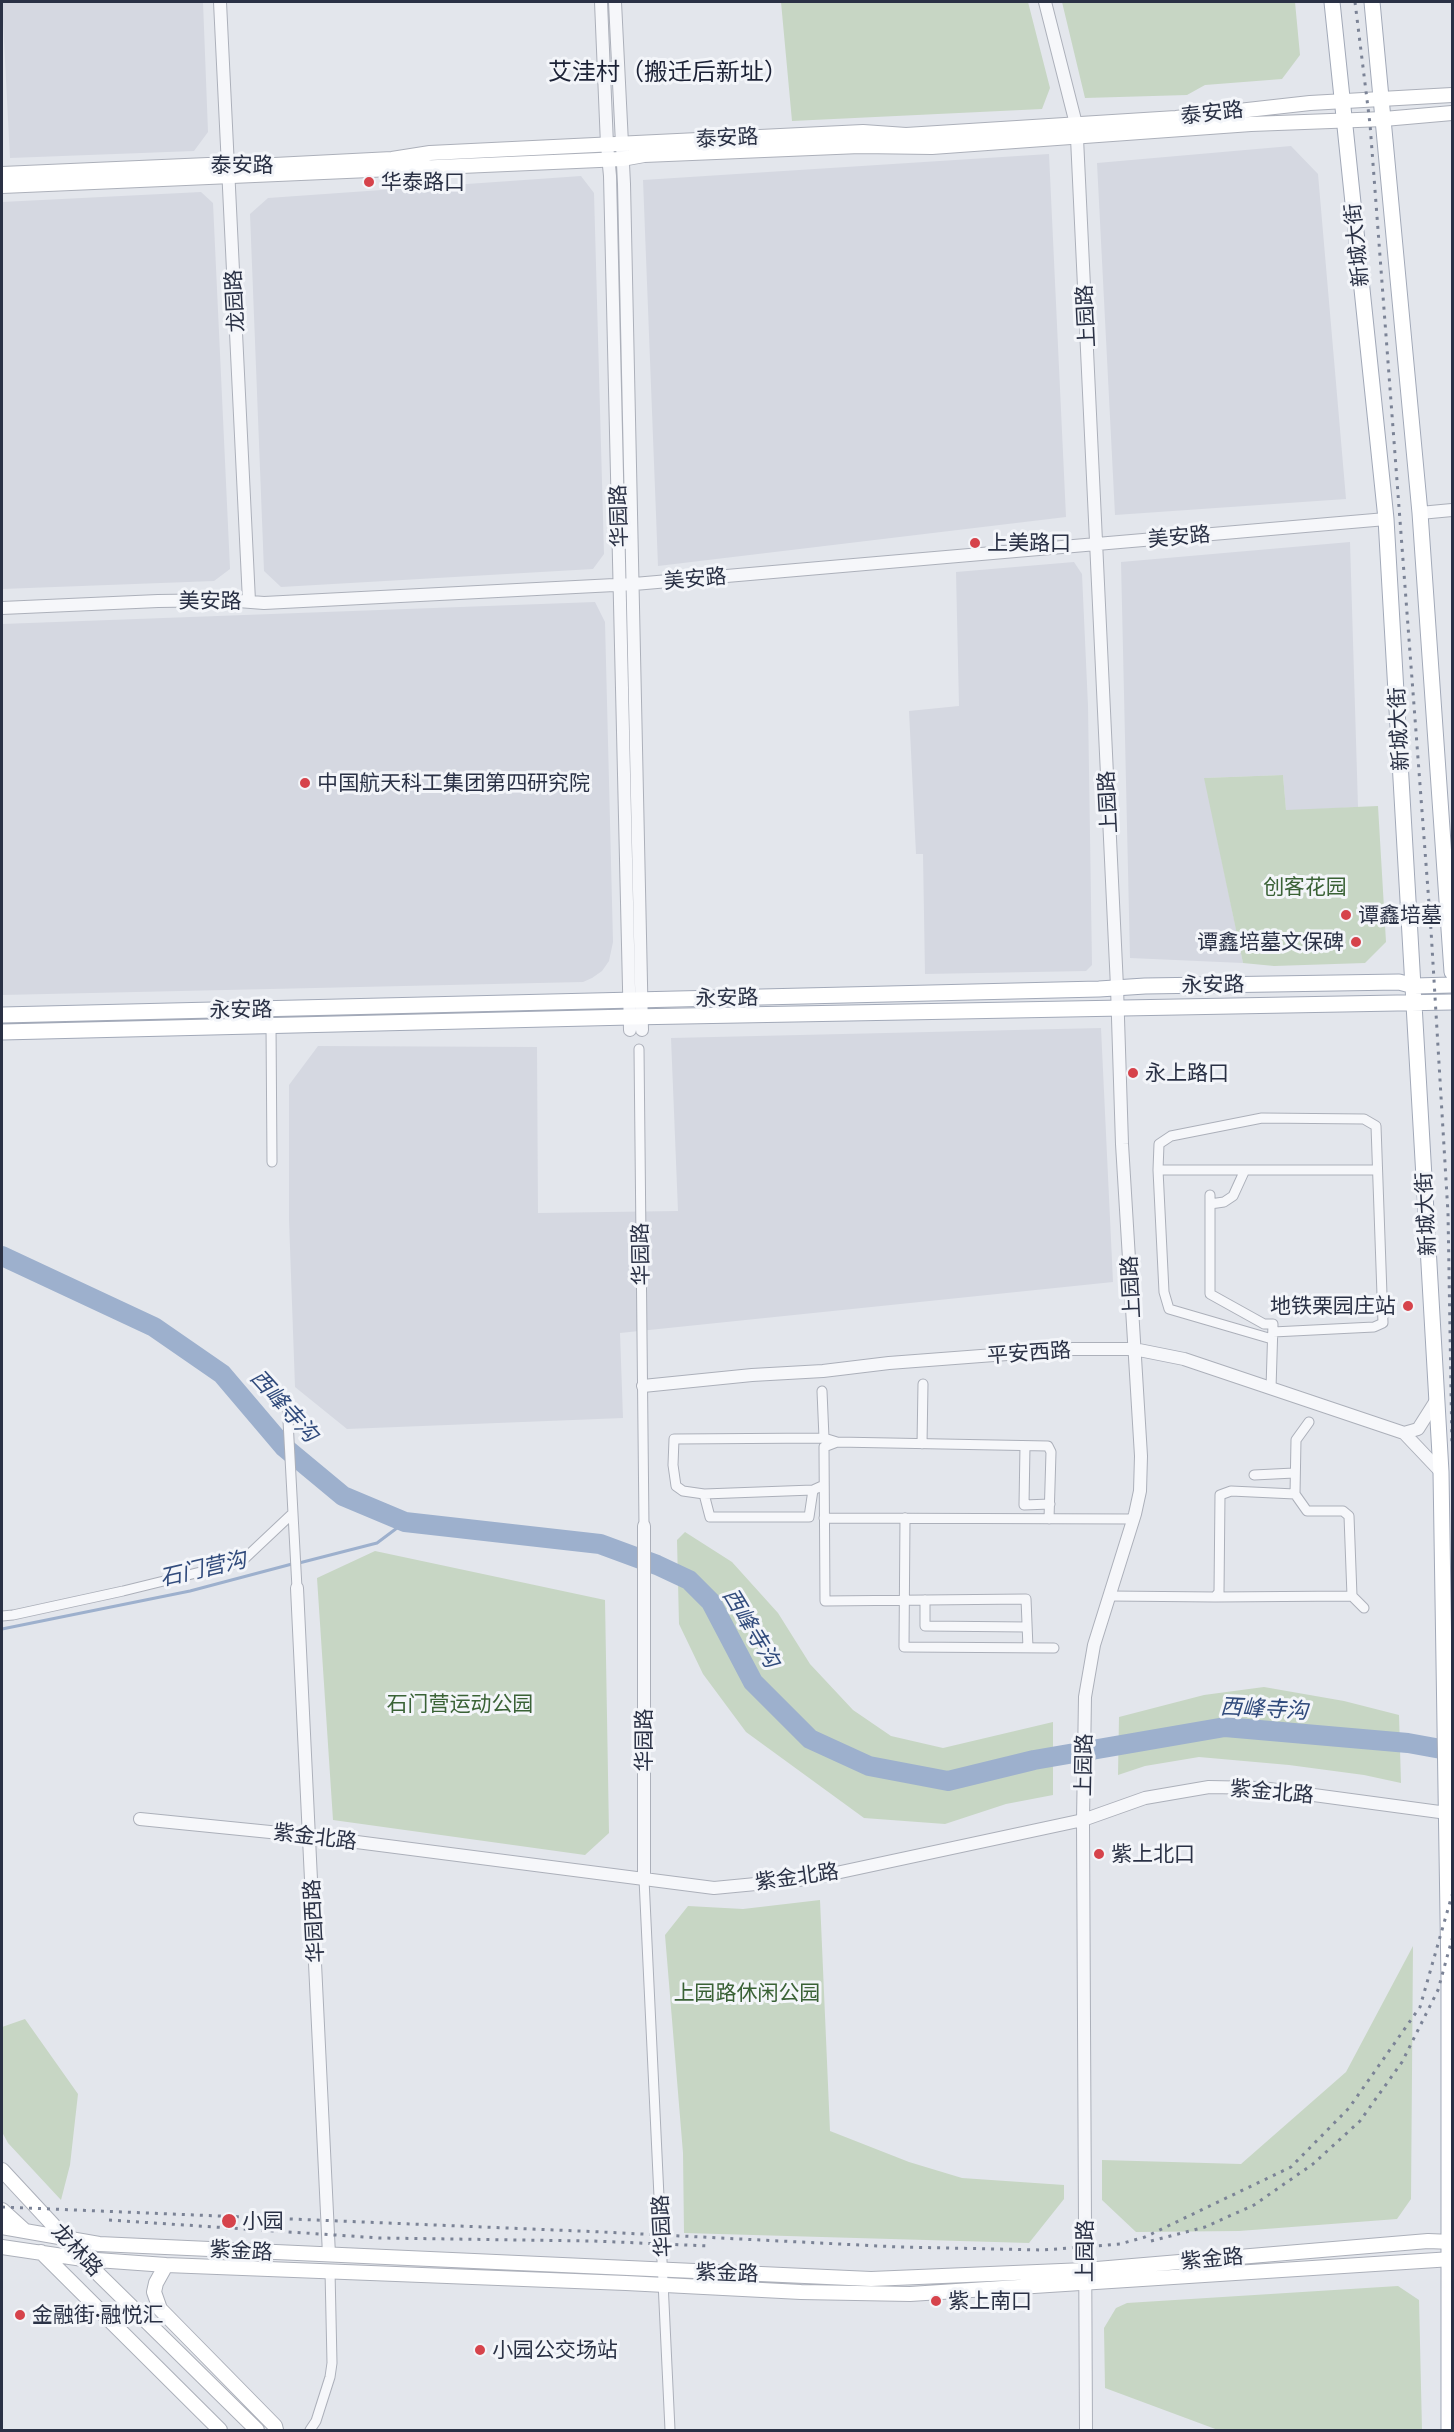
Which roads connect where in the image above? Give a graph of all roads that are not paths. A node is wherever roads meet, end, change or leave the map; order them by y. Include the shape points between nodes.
1 (220, 2) edge
2 (601, 2) edge
3 (615, 2) edge
4 (1045, 2) edge
5 (1332, 2) edge
6 (1372, 2) edge
7 (1452, 95) edge
8 (1381, 99) junction
9 (1342, 101) junction
10 (1452, 114) edge
11 (1384, 120) junction
12 (1344, 121) junction
13 (1077, 131) junction
14 (621, 144) junction
15 (612, 154) junction
16 (229, 171) junction
17 (2, 174) edge
18 (2, 186) edge
19 (1452, 510) edge
20 (1420, 513) junction
21 (1386, 519) junction
22 (1097, 544) junction
23 (627, 584) junction
24 (249, 601) junction
25 (2, 608) edge
26 (1452, 972) edge
27 (1414, 986) junction
28 (1452, 986) edge
29 (1117, 987) junction
30 (636, 1000) junction
31 (1415, 1002) junction
32 (1452, 1002) edge
33 (1118, 1007) junction
34 (2, 1015) edge
35 (636, 1023) junction
36 (271, 1025) junction
37 (2, 1032) edge
38 (639, 1049) dead end
39 (272, 1162) dead end
40 (1158, 1170) junction
41 (1376, 1170) junction
42 (1244, 1172) junction
43 (1273, 1335) junction
44 (1134, 1349) junction
45 (923, 1384) dead end
46 (643, 1386) junction
47 (1271, 1388) junction
48 (822, 1391) dead end
49 (1437, 1399) junction
50 (287, 1402) dead end
51 (1309, 1422) dead end
52 (1404, 1433) junction
53 (824, 1438) junction
54 (837, 1442) junction
55 (922, 1444) junction
56 (1025, 1446) junction
57 (1441, 1472) junction
58 (1294, 1473) junction
59 (1254, 1475) dead end
60 (824, 1485) junction
61 (813, 1490) junction
62 (704, 1494) junction
63 (1295, 1494) junction
64 (1050, 1504) junction
65 (293, 1513) junction
66 (824, 1518) junction
67 (905, 1518) junction
68 (1049, 1519) junction
69 (1134, 1519) junction
70 (644, 1526) joint
71 (297, 1588) joint
72 (1110, 1596) junction
73 (1352, 1596) junction
74 (1215, 1597) junction
75 (904, 1600) junction
76 (926, 1600) junction
77 (1364, 1608) dead end
78 (2, 1616) edge
79 (1027, 1627) junction
80 (1028, 1648) junction
81 (1054, 1648) dead end
82 (1447, 1813) junction
83 (140, 1819) dead end
84 (1083, 1820) junction
85 (310, 1836) junction
86 (644, 1879) junction
87 (2, 2170) edge
88 (1450, 2186) edge
89 (2, 2210) edge
90 (2, 2227) edge
91 (24, 2229) junction
92 (65, 2238) junction
93 (1450, 2241) edge
94 (2, 2247) edge
95 (43, 2254) junction
96 (329, 2255) junction
97 (83, 2259) junction
98 (1450, 2259) edge
99 (166, 2265) junction
100 (330, 2271) junction
101 (664, 2271) junction
102 (1085, 2276) junction
103 (664, 2286) junction
104 (1450, 2328) edge
105 (220, 2430) edge
106 (257, 2430) edge
107 (276, 2430) edge
108 (310, 2430) edge
109 (670, 2430) edge
110 (1086, 2430) edge
111 (1449, 2430) edge

1 - 16 street, 龙园路
2 - 15 street, 华园路
3 - 14 street
4 - 13 street, 上园路
5 - 9 main road, 新城大街
6 - 8 main road, 新城大街
7 - 8 main road, 泰安路
8 - 9 main road, 泰安路
8 - 11 main road, 新城大街
9 - 12 main road, 新城大街
9 - 13 main road, 泰安路 via 1236,109
10 - 11 main road, 泰安路
11 - 12 main road, 泰安路
11 - 20 main road, 新城大街
12 - 13 main road, 泰安路
12 - 21 main road, 新城大街
13 - 14 main road, 泰安路 via 906,135 863,132
13 - 15 main road, 泰安路 via 932,147
13 - 22 street, 上园路
14 - 15 main road, 泰安路
15 - 16 main road, 泰安路
15 - 23 street, 华园路
16 - 17 main road, 泰安路 via 208,165
16 - 18 main road, 泰安路
16 - 24 street, 龙园路
19 - 20 street
20 - 26 main road, 新城大街
21 - 22 street, 美安路
21 - 27 main road, 新城大街
22 - 23 street, 美安路
22 - 29 street, 上园路
23 - 24 street, 美安路
23 - 30 street, 华园路
24 - 25 street, 美安路
27 - 28 main road, 永安路
27 - 29 main road, 永安路 via 1399,982
27 - 31 main road, 新城大街
29 - 30 main road, 永安路
29 - 33 street, 上园路
30 - 34 main road, 永安路
30 - 35 street, 华园路
31 - 32 main road, 永安路
31 - 33 main road, 永安路
31 - 49 main road, 新城大街
33 - 35 main road, 永安路
33 - 44 street, 上园路
35 - 36 main road, 永安路
36 - 37 main road, 永安路
36 - 39 street
38 - 46 street, 华园路
40 - 41 street via 1160,1144 1171,1136 1262,1118 1364,1119 1376,1126
40 - 42 street
40 - 43 street via 1164,1292 1169,1309
41 - 42 street
41 - 43 street via 1383,1323 1374,1327
42 - 43 street via 1233,1196 1224,1202 1210,1200 1210,1294 1264,1324 1273,1324
43 - 47 street
44 - 46 street, 平安西路 via 1051,1350
44 - 47 street, 平安西路 via 1185,1359
44 - 69 street, 上园路 via 1141,1456
45 - 55 street
46 - 70 street, 华园路
47 - 52 street, 平安西路
48 - 53 street
49 - 52 street via 1418,1429
49 - 57 main road, 新城大街
50 - 65 street
51 - 58 street via 1296,1440
52 - 57 street
53 - 54 street
53 - 62 street via 674,1439 676,1485 683,1491
54 - 55 street
54 - 60 street via 824,1447
55 - 56 street
56 - 64 street via 1048,1446 1051,1452
56 - 64 street via 1024,1505
57 - 82 main road, 新城大街
58 - 59 street
58 - 63 street
60 - 61 street
60 - 66 street
61 - 62 street
61 - 62 street via 809,1517 710,1517
63 - 73 street via 1307,1511 1342,1510 1349,1516
63 - 74 street via 1231,1491 1220,1495 1219,1592
64 - 68 street
65 - 71 street
65 - 78 street via 241,1562
66 - 67 street
66 - 75 street via 825,1600
67 - 68 street
67 - 75 street
68 - 69 street
69 - 72 street, 上园路
70 - 86 street, 华园路
71 - 85 street, 华园西路
72 - 74 street
72 - 84 street, 上园路 via 1089,1667
73 - 74 street
73 - 77 street
75 - 76 street
75 - 80 street via 904,1647
76 - 79 street via 1026,1599
76 - 79 street via 925,1626
79 - 80 street
80 - 81 street
82 - 84 street, 紫金北路 via 1262,1788 1209,1786 1145,1798
82 - 88 main road, 新城大街
83 - 85 street, 紫金北路
84 - 86 street, 紫金北路 via 797,1881 714,1888
84 - 102 street, 上园路
85 - 86 street, 紫金北路
85 - 96 street, 华园西路
86 - 101 street, 华园路
87 - 92 main road, 龙林路
88 - 93 main road, 新城大街
89 - 91 main road, 龙林路
90 - 91 main road, 紫金路
91 - 92 main road, 紫金路
91 - 95 main road, 龙林路
92 - 96 main road, 紫金路 via 99,2244
92 - 97 main road, 龙林路
93 - 98 main road, 新城大街
93 - 102 main road, 紫金路
94 - 95 main road, 紫金路
95 - 97 main road, 紫金路
95 - 105 main road, 龙林路
96 - 101 main road, 紫金路
97 - 99 main road, 紫金路
97 - 106 main road, 龙林路
98 - 102 main road, 紫金路
98 - 104 main road, 新城大街
99 - 100 main road, 紫金路
99 - 107 main road via 154,2292 160,2309
100 - 103 main road, 紫金路
100 - 108 street via 332,2363
101 - 102 main road, 紫金路 via 871,2279
101 - 103 street, 华园路
102 - 103 main road, 紫金路 via 910,2294
102 - 110 street, 上园路
103 - 109 street, 华园路
104 - 111 main road, 新城大街

